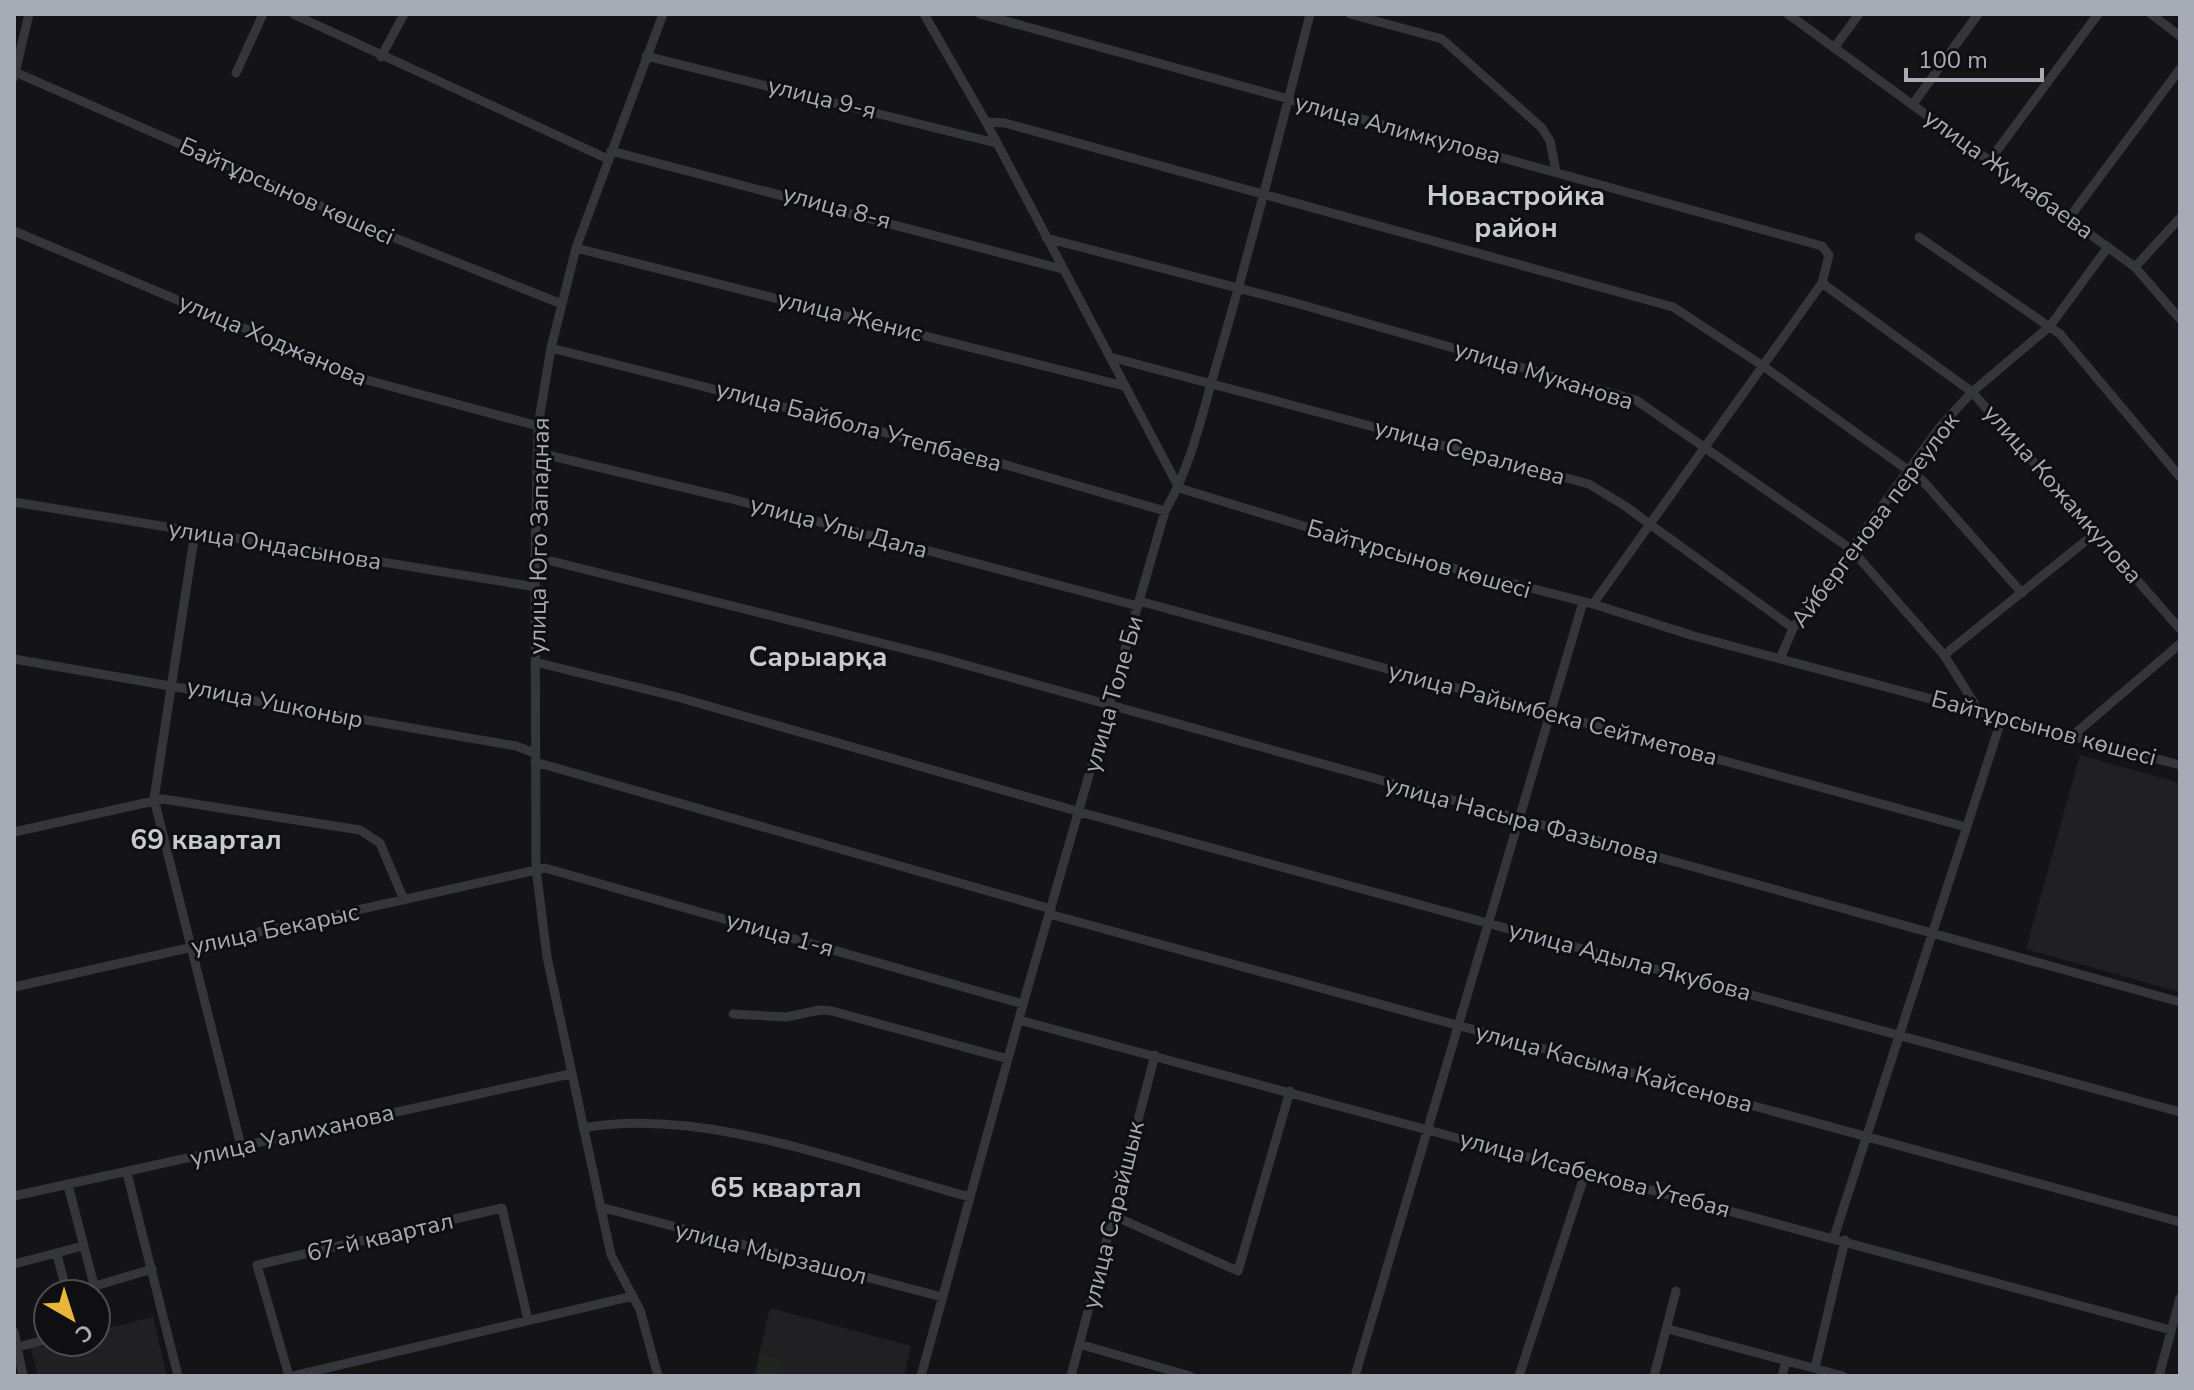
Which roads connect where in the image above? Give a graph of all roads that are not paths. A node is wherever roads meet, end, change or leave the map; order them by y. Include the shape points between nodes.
1 (29, 14) edge
2 (263, 14) edge
3 (293, 14) edge
4 (404, 14) edge
5 (662, 14) edge
6 (924, 14) edge
7 (980, 14) edge
8 (1310, 14) edge
9 (1350, 14) edge
10 (1788, 14) edge
11 (1859, 14) edge
12 (1978, 14) edge
13 (2098, 14) edge
14 (2151, 14) edge
15 (2180, 36) edge
16 (1834, 48) junction
17 (646, 56) junction
18 (381, 57) junction
19 (2180, 69) edge
20 (236, 73) dead end
21 (15, 75) edge
22 (1288, 100) junction
23 (1913, 104) junction
24 (986, 122) junction
25 (996, 143) junction
26 (609, 155) junction
27 (1990, 160) junction
28 (1556, 171) junction
29 (1265, 193) junction
30 (2069, 218) junction
31 (2180, 218) edge
32 (14, 231) edge
33 (1919, 237) dead end
34 (1046, 238) junction
35 (2108, 247) junction
36 (576, 248) junction
37 (2135, 267) junction
38 (1062, 269) junction
39 (1822, 283) junction
40 (1239, 288) junction
41 (562, 304) junction
42 (2180, 319) edge
43 (2050, 326) junction
44 (551, 348) junction
45 (1110, 357) junction
46 (1763, 366) junction
47 (1211, 381) junction
48 (1124, 386) junction
49 (1972, 392) junction
50 (538, 426) junction
51 (1706, 445) junction
52 (539, 453) junction
53 (1909, 470) junction
54 (2180, 477) edge
55 (1179, 488) junction
56 (14, 502) edge
57 (1165, 511) junction
58 (1649, 525) junction
59 (2098, 531) junction
60 (195, 532) junction
61 (1851, 549) junction
62 (535, 557) junction
63 (536, 587) junction
64 (2022, 593) junction
65 (1588, 603) junction
66 (1139, 604) junction
67 (1793, 628) junction
68 (2180, 629) edge
69 (2180, 644) edge
70 (1944, 655) junction
71 (14, 659) edge
72 (1780, 659) junction
73 (535, 662) junction
74 (170, 684) junction
75 (1109, 707) junction
76 (1979, 711) junction
77 (1548, 713) junction
78 (2002, 718) junction
79 (2071, 737) junction
80 (535, 758) junction
81 (2180, 765) edge
82 (154, 799) junction
83 (1080, 812) junction
84 (1519, 819) junction
85 (1966, 827) junction
86 (14, 832) edge
87 (536, 868) junction
88 (404, 900) junction
89 (1050, 912) junction
90 (1489, 924) junction
91 (1935, 933) junction
92 (190, 947) junction
93 (14, 987) edge
94 (2180, 1002) edge
95 (1023, 1004) junction
96 (733, 1014) dead end
97 (1019, 1020) junction
98 (1457, 1027) junction
99 (1900, 1037) junction
100 (1155, 1055) junction
101 (1008, 1059) junction
102 (570, 1074) junction
103 (1290, 1091) junction
104 (2180, 1112) edge
105 (583, 1128) junction
106 (1428, 1129) junction
107 (1868, 1138) junction
108 (241, 1146) junction
109 (1586, 1171) junction
110 (127, 1173) junction
111 (68, 1185) junction
112 (14, 1196) edge
113 (970, 1197) junction
114 (600, 1207) junction
115 (1112, 1215) junction
116 (2180, 1222) edge
117 (1834, 1237) junction
118 (1845, 1240) junction
119 (83, 1246) junction
120 (57, 1254) junction
121 (14, 1264) edge
122 (152, 1269) junction
123 (64, 1278) edge
124 (92, 1278) edge
125 (112, 1280) edge
126 (1676, 1291) dead end
127 (633, 1296) junction
128 (942, 1297) junction
129 (2180, 1298) edge
130 (2178, 1309) edge
131 (528, 1320) junction
132 (1668, 1329) junction
133 (2171, 1330) junction
134 (14, 1332) edge
135 (32, 1343) edge
136 (1079, 1344) junction
137 (18, 1347) junction
138 (1786, 1361) junction
139 (1815, 1368) junction
140 (23, 1376) edge
141 (178, 1376) edge
142 (291, 1376) edge
143 (658, 1376) edge
144 (921, 1376) edge
145 (1071, 1376) edge
146 (1190, 1376) edge
147 (1355, 1376) edge
148 (1519, 1376) edge
149 (1654, 1376) edge
150 (1782, 1376) edge
151 (1843, 1376) edge
152 (2159, 1376) edge

1 - 21 street
2 - 20 street
3 - 18 street, улица 8-я
4 - 18 street
5 - 17 street, улица Юго Западная
6 - 24 street
7 - 22 street, улица Алимкулова
8 - 22 street, улица Толе Би
9 - 28 street via 1442,39 1459,51 1542,128
10 - 16 street, улица Жумабаева
11 - 16 street
12 - 23 street
13 - 27 street
14 - 15 street
16 - 23 street, улица Жумабаева
17 - 25 street, улица 9-я
17 - 26 street, улица Юго Западная
18 - 26 street, улица 8-я
19 - 30 street
21 - 41 street, Байтұрсынов көшесі
22 - 28 street, улица Алимкулова
22 - 29 street, улица Толе Би
23 - 27 street, улица Жумабаева
24 - 25 street
24 - 29 street
25 - 34 street
26 - 36 street, улица Юго Западная
26 - 38 street, улица 8-я
27 - 30 street, улица Жумабаева
28 - 39 street, улица Алимкулова via 1822,246 1829,255
29 - 40 street, улица Толе Би
29 - 46 street via 1643,296 1691,315
30 - 35 street, улица Жумабаева
31 - 37 street
32 - 50 street, улица Ходжанова via 367,380
33 - 43 street
34 - 38 street
34 - 40 street, улица Муканова
35 - 37 street, улица Жумабаева
35 - 43 street, Айбергенова переулок
36 - 41 street, улица Юго Западная
36 - 48 street, улица Женис
37 - 42 street, улица Жумабаева
38 - 45 street
39 - 46 street
39 - 49 street, улица Кожамкулова
40 - 47 street, улица Толе Би
40 - 51 street, улица Муканова via 1620,393
41 - 44 street, улица Юго Западная
43 - 49 street, Айбергенова переулок
43 - 54 street
44 - 50 street, улица Юго Западная
44 - 57 street, улица Байбола Утепбаева via 958,451
45 - 47 street, улица Сералиева
45 - 48 street
46 - 51 street
46 - 53 street
47 - 55 street, улица Толе Би
47 - 58 street, улица Сералиева via 1589,484
48 - 55 street
49 - 53 street, Айбергенова переулок
49 - 59 street, улица Кожамкулова
50 - 52 street, улица Юго Западная
51 - 58 street
51 - 61 street, улица Муканова
52 - 62 street, улица Юго Западная
52 - 66 street, улица Улы Дала
53 - 61 street, Айбергенова переулок
53 - 64 street
55 - 57 street, улица Толе Би
55 - 65 street, Байтұрсынов көшесі via 1385,551
56 - 60 street, улица Ондасынова
57 - 66 street, улица Толе Би
58 - 65 street
58 - 67 street, улица Сералиева
59 - 64 street
59 - 68 street, улица Кожамкулова
60 - 63 street, улица Ондасынова
60 - 74 street
61 - 67 street, Айбергенова переулок
61 - 70 street, улица Муканова
62 - 63 street, улица Юго Западная
62 - 75 street, улица Насыра Фазылова via 941,658
63 - 73 street, улица Юго Западная
64 - 70 street
65 - 72 street, Байтұрсынов көшесі
65 - 77 street
66 - 75 street, улица Толе Би
66 - 77 street, улица Райымбека Сейтметова
67 - 72 street, Айбергенова переулок
69 - 79 street
70 - 76 street, улица Муканова
71 - 74 street, улица Ушконыр
72 - 76 street, Байтұрсынов көшесі
73 - 80 street, улица Юго Западная
73 - 83 street, улица Адыла Якубова
74 - 80 street, улица Ушконыр via 516,746
74 - 82 street
75 - 83 street, улица Толе Би
75 - 84 street, улица Насыра Фазылова
76 - 78 street, Байтұрсынов көшесі
77 - 84 street
77 - 85 street, улица Райымбека Сейтметова
78 - 79 street, Байтұрсынов көшесі
78 - 85 street
79 - 81 street, Байтұрсынов көшесі
80 - 87 street, улица Юго Западная
80 - 89 street, улица Ушконыр
82 - 86 street
82 - 88 street via 368,833 380,843
82 - 92 street
83 - 89 street, улица Толе Би
83 - 90 street, улица Адыла Якубова
84 - 90 street
84 - 91 street, улица Насыра Фазылова
85 - 91 street
87 - 88 street, улица Бекарыс
87 - 95 street, улица 1-я via 584,876
87 - 102 street, улица Юго Западная
88 - 92 street, улица Бекарыс
89 - 95 street, улица Толе Би
89 - 98 street, улица Касыма Кайсенова
90 - 98 street
90 - 99 street, улица Адыла Якубова
91 - 94 street, улица Насыра Фазылова
91 - 99 street
92 - 93 street, улица Бекарыс
92 - 108 street
95 - 97 street, улица Толе Би
96 - 101 street via 786,1017 832,1011
97 - 100 street, улица Исабекова Утебая
97 - 101 street, улица Толе Би
98 - 106 street
98 - 107 street, улица Касыма Кайсенова
99 - 104 street, улица Адыла Якубова
99 - 107 street
100 - 103 street, улица Исабекова Утебая
100 - 115 street, улица Сарайшык
101 - 113 street, улица Толе Би
102 - 105 street, улица Юго Западная
102 - 108 street, улица Уалиханова
103 - 106 street, улица Исабекова Утебая
103 - 115 street via 1238,1271
105 - 113 street via 610,1124 716,1129
105 - 114 street, улица Юго Западная
106 - 109 street, улица Исабекова Утебая
106 - 147 street
107 - 116 street, улица Касыма Кайсенова
107 - 117 street
108 - 110 street, улица Уалиханова
109 - 117 street, улица Исабекова Утебая
109 - 148 street
110 - 111 street, улица Уалиханова
110 - 122 street
111 - 112 street, улица Уалиханова
111 - 119 street
113 - 128 street, улица Толе Би
114 - 127 street, улица Юго Западная via 611,1255
114 - 128 street, улица Мырзашол
115 - 136 street, улица Сарайшык
117 - 118 street, улица Исабекова Утебая
118 - 133 street, улица Исабекова Утебая
118 - 139 street
119 - 120 street
119 - 124 street
120 - 121 street
120 - 123 street
122 - 125 street
122 - 141 street
126 - 132 street
127 - 131 street, 67-й квартал
127 - 143 street, улица Юго Западная
128 - 144 street, улица Толе Би
129 - 130 street
130 - 133 street
131 - 142 street, 67-й квартал
131 - 142 street, 67-й квартал via 502,1208 257,1265
132 - 138 street
132 - 149 street
133 - 152 street
134 - 137 street
135 - 137 street
136 - 145 street, улица Сарайшык
136 - 146 street
137 - 140 street
138 - 139 street
138 - 150 street
139 - 151 street

